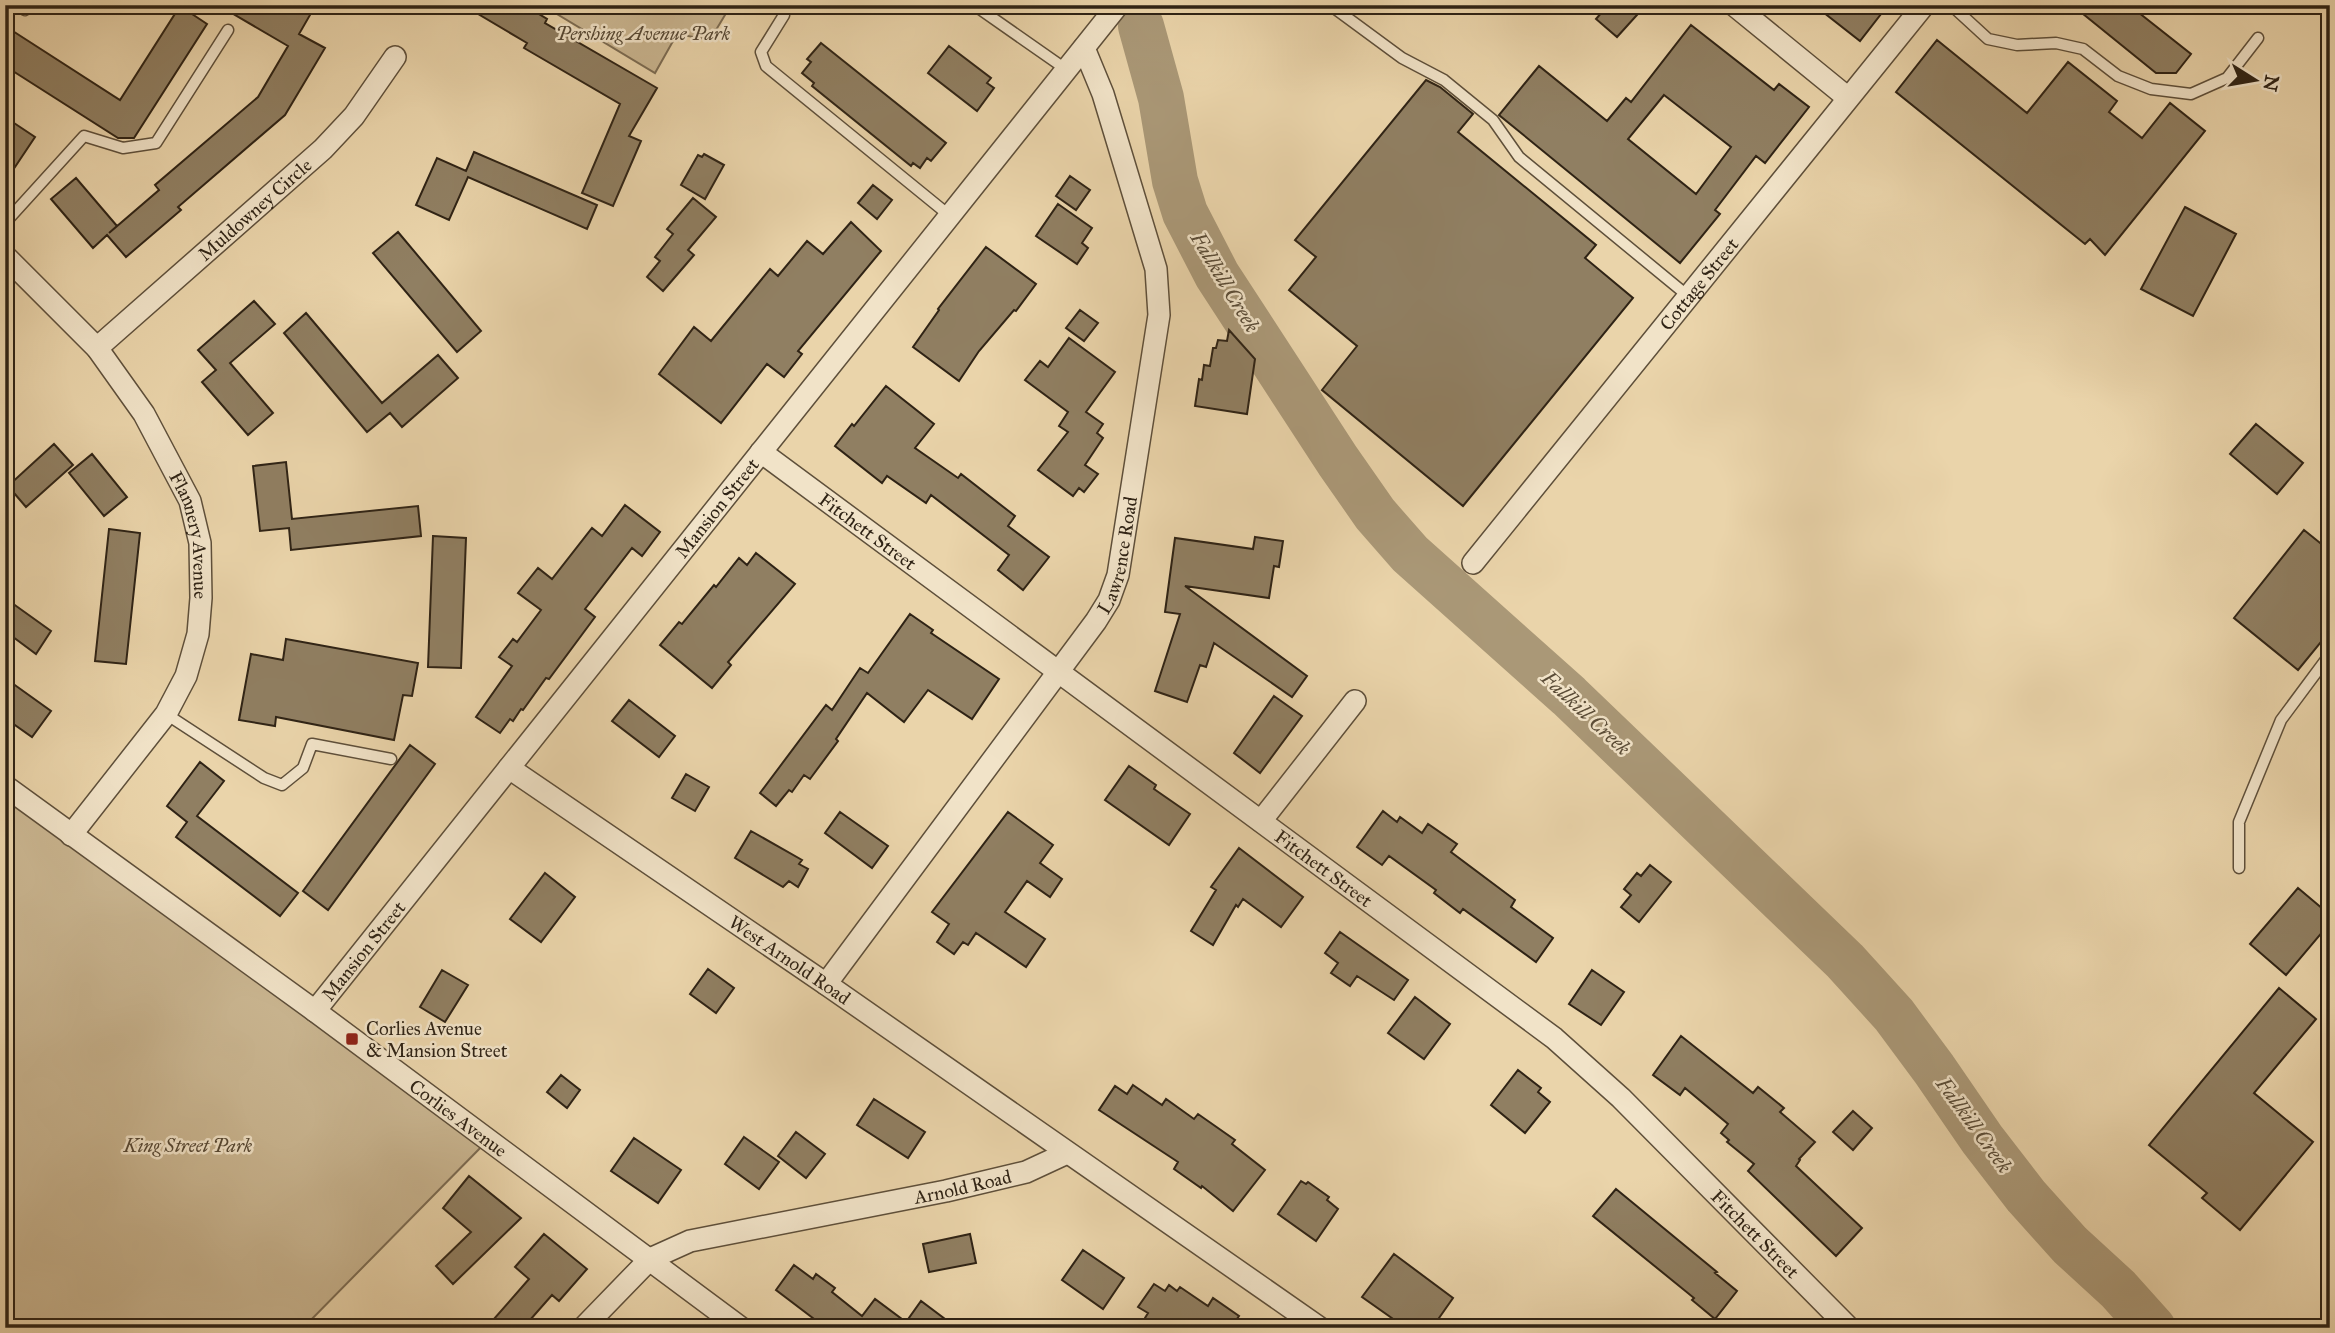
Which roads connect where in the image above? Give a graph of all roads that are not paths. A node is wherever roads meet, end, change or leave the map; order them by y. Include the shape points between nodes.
1 (17, 5) edge
2 (29, 5) edge
3 (974, 5) edge
4 (1118, 5) edge
5 (1330, 5) edge
6 (1734, 5) edge
7 (1924, 5) edge
8 (1951, 5) edge
9 (784, 15) dead end
10 (228, 30) dead end
11 (2258, 38) dead end
12 (1084, 48) junction
13 (395, 57) dead end
14 (1067, 69) junction
15 (1847, 98) junction
16 (950, 215) junction
17 (5, 223) edge
18 (5, 256) edge
19 (1688, 296) junction
20 (97, 348) junction
21 (761, 452) junction
22 (1473, 563) dead end
23 (2330, 654) edge
24 (1059, 671) junction
25 (1355, 701) dead end
26 (166, 714) junction
27 (391, 760) dead end
28 (509, 768) junction
29 (5, 786) edge
30 (1261, 821) junction
31 (71, 835) junction
32 (2239, 869) dead end
33 (826, 984) junction
34 (315, 1011) junction
35 (1067, 1153) junction
36 (650, 1259) junction
37 (583, 1328) edge
38 (741, 1328) edge
39 (1320, 1328) edge
40 (1849, 1328) edge

1 - 2 lane via 26,10
3 - 14 lane
4 - 12 street, Mansion Street
5 - 19 lane via 1402,58 1444,80 1493,120 1519,157
6 - 15 street
7 - 15 street, Cottage Street
8 - 11 lane via 1988,39 2083,49 2118,76 2151,89 2191,94 2227,78
9 - 16 lane via 761,52 766,66
10 - 17 lane via 156,144 123,148 84,136
12 - 14 street, Mansion Street
12 - 24 street, Lawrence Road via 1103,94 1156,269 1159,315 1118,575 1109,600
13 - 20 street, Muldowney Circle via 354,116 323,149
14 - 16 street, Mansion Street
15 - 19 street, Cottage Street
16 - 21 street, Mansion Street
18 - 20 street, Flannery Avenue
19 - 22 street, Cottage Street
20 - 26 street, Flannery Avenue via 144,414 190,501 200,543 198,634 186,676
21 - 24 street, Fitchett Street
21 - 28 street, Mansion Street
23 - 32 lane via 2281,720 2239,822
24 - 30 street, Fitchett Street
24 - 33 street, Lawrence Road
25 - 30 street
26 - 27 lane via 282,785 303,768 312,744
26 - 31 street, Flannery Avenue
28 - 33 street, West Arnold Road
28 - 34 street, Mansion Street
29 - 31 street, Corlies Avenue
30 - 40 street, Fitchett Street via 1586,1065
31 - 34 street, Corlies Avenue
33 - 35 street, West Arnold Road
34 - 36 street, Corlies Avenue
35 - 36 street, Arnold Road via 1026,1172 690,1241
35 - 39 street
36 - 37 street, Arnold Road
36 - 38 street, Corlies Avenue

